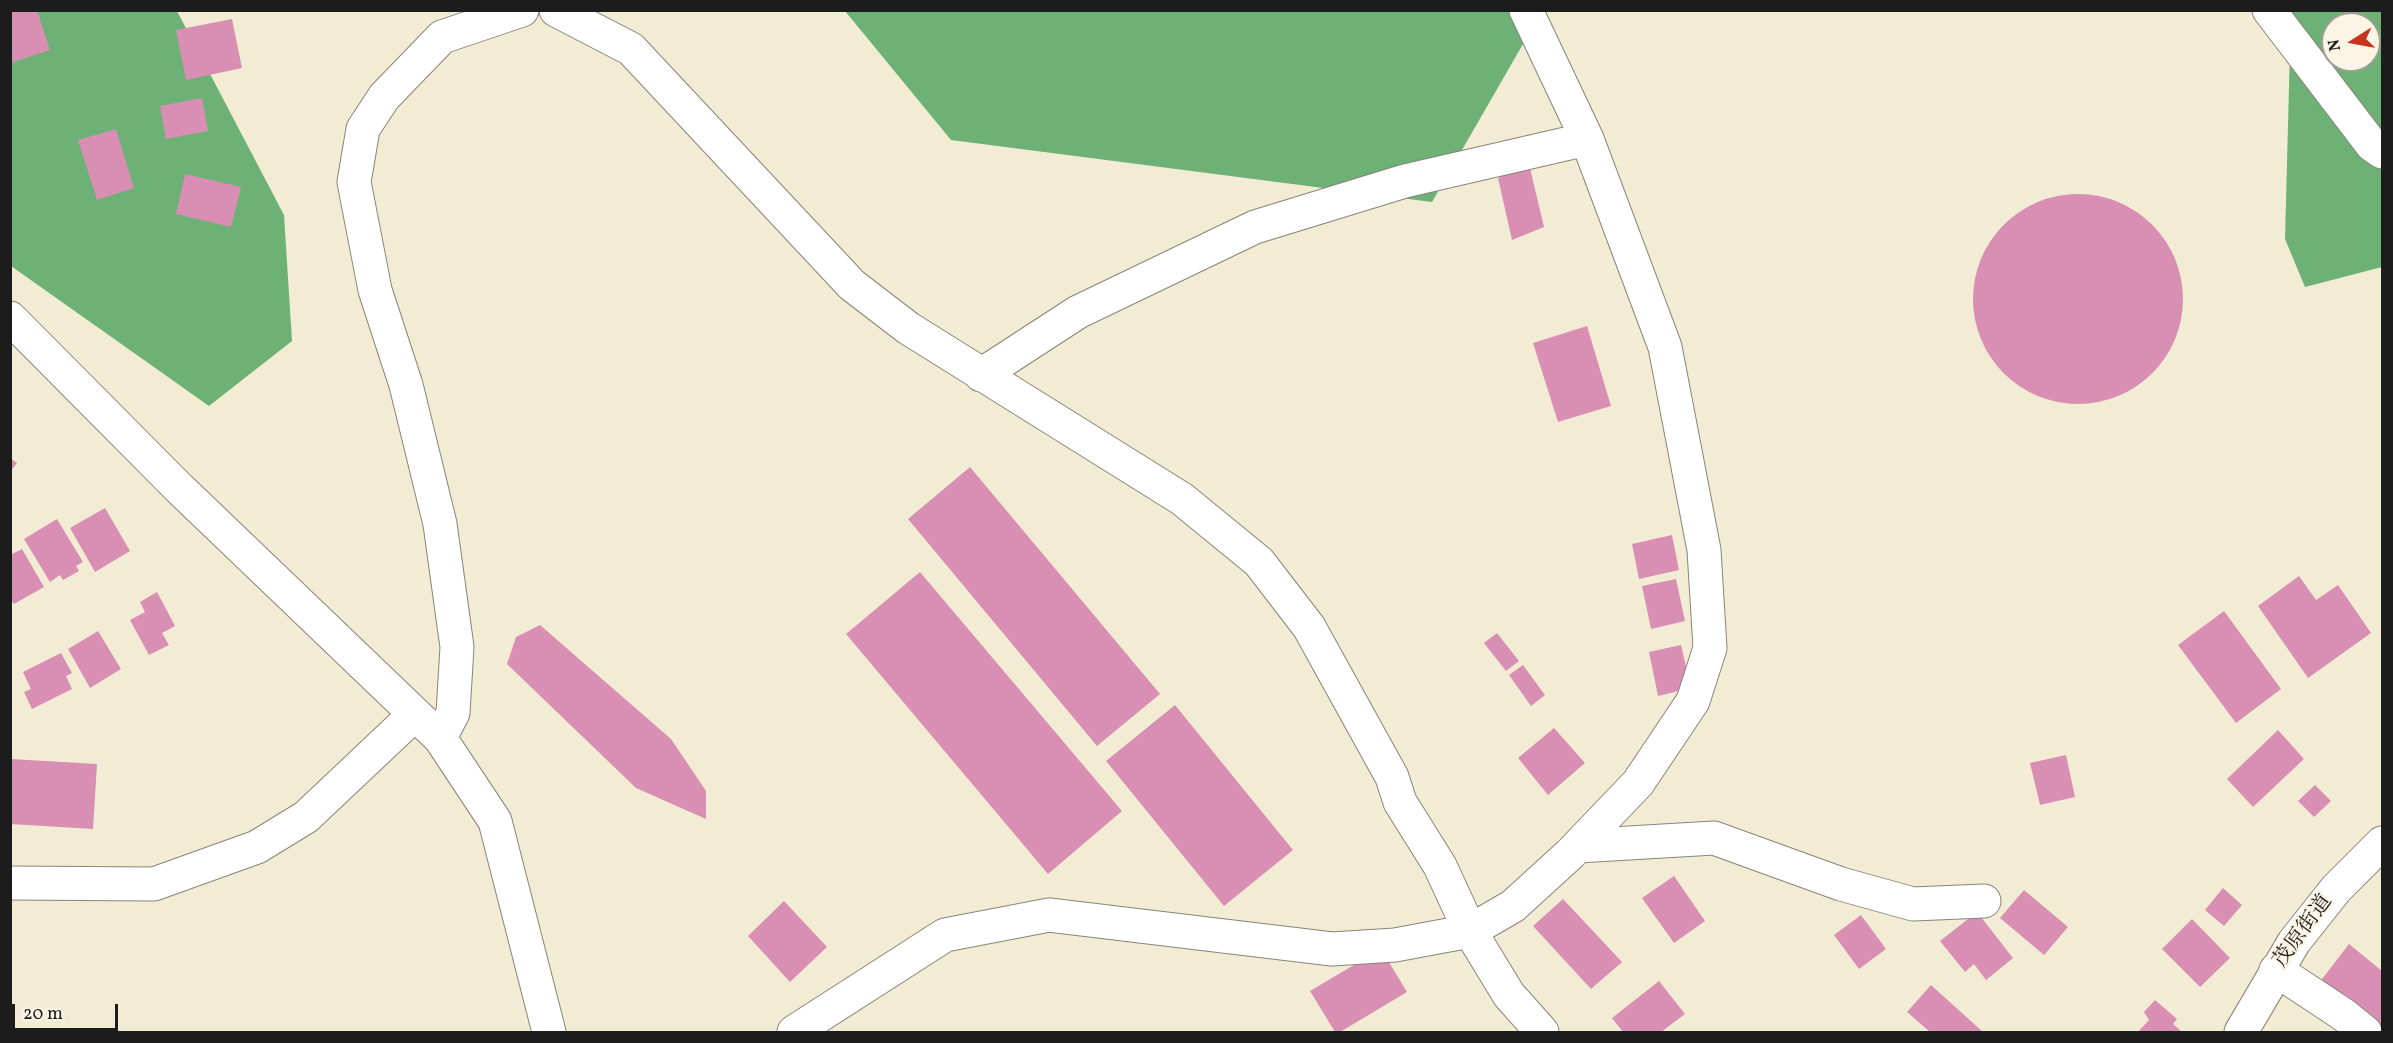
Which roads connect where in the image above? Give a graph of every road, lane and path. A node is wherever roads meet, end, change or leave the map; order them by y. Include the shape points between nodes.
1 (522, 10) edge
2 (556, 10) edge
3 (1526, 10) edge
4 (2270, 10) edge
5 (1587, 138) junction
6 (2382, 152) edge
7 (10, 318) edge
8 (981, 375) junction
9 (414, 715) junction
10 (440, 738) junction
11 (2382, 843) edge
12 (1578, 846) junction
13 (10, 883) edge
14 (1984, 901) dead end
15 (1470, 931) junction
16 (2276, 970) junction
17 (549, 1032) edge
18 (794, 1032) edge
19 (1542, 1032) edge
20 (2241, 1032) edge
21 (2365, 1032) edge

1 - 10 street via 442,37 384,97 363,129 354,182 375,290 406,385 440,524 457,647 453,713
2 - 8 street via 631,50 852,285 908,328
3 - 5 street
4 - 6 street via 2372,146
5 - 8 street via 1405,181 1255,227 1078,312
5 - 12 street via 1665,348 1704,550 1710,648 1693,701 1638,783
7 - 9 street
8 - 15 street via 1182,499 1259,562 1309,627 1392,777 1400,802 1440,866
9 - 10 street
9 - 13 street via 306,816 257,847 154,884
10 - 17 street via 495,821
11 - 16 street, 茂原街道 via 2336,889
12 - 14 street via 1714,838 1841,884 1913,904
12 - 15 street via 1513,906
15 - 18 street via 1395,945 1332,949 1049,915 945,935
15 - 19 street via 1509,995
16 - 20 street, 茂原街道
16 - 21 street

